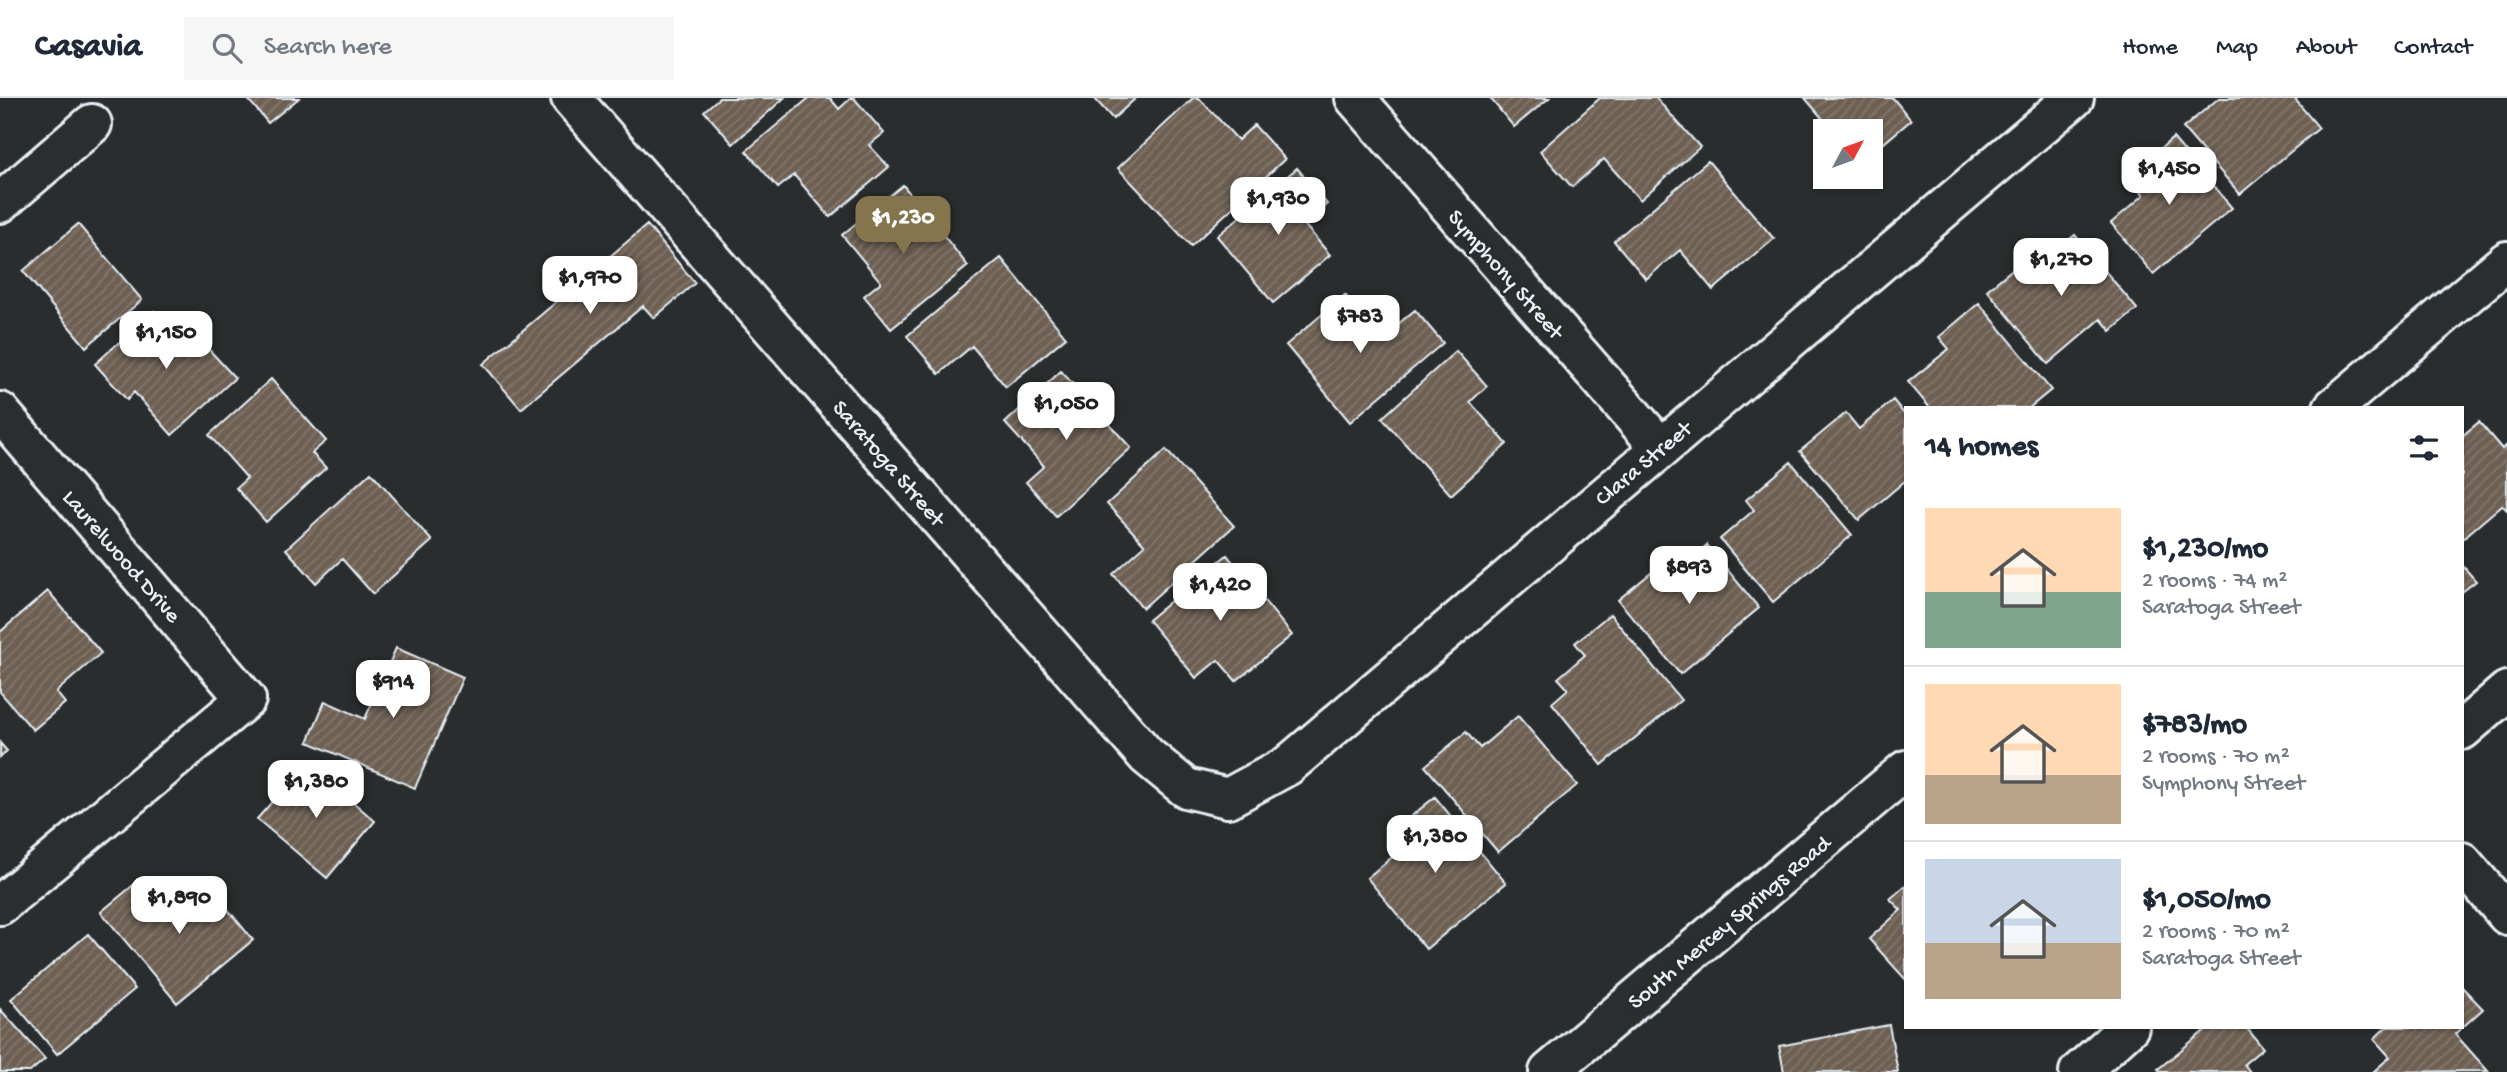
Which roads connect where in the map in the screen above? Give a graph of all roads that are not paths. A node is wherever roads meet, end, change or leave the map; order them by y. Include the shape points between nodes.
1 (571, 98) edge
2 (1355, 98) edge
3 (2053, 105) edge
4 (92, 124) dead end
5 (0, 203) edge
6 (2507, 261) edge
7 (2335, 406) edge
8 (0, 412) edge
9 (1660, 447) junction
10 (2507, 691) edge
11 (2464, 728) edge
12 (1904, 772) edge
13 (1228, 798) joint
14 (2464, 864) edge
15 (0, 905) edge
16 (2507, 915) edge
17 (2127, 1029) edge
18 (1549, 1072) edge
19 (2079, 1072) edge

1 - 13 street, Saratoga Street via 1147,756 1186,788
2 - 9 street, Symphony Street
3 - 9 street, Clara Street
4 - 5 street
6 - 7 street
8 - 15 street, Laurelwood Drive via 246,699
9 - 13 street, Clara Street via 1287,766
10 - 11 street
12 - 18 street, South Mercey Springs Road
14 - 16 street
17 - 19 street

